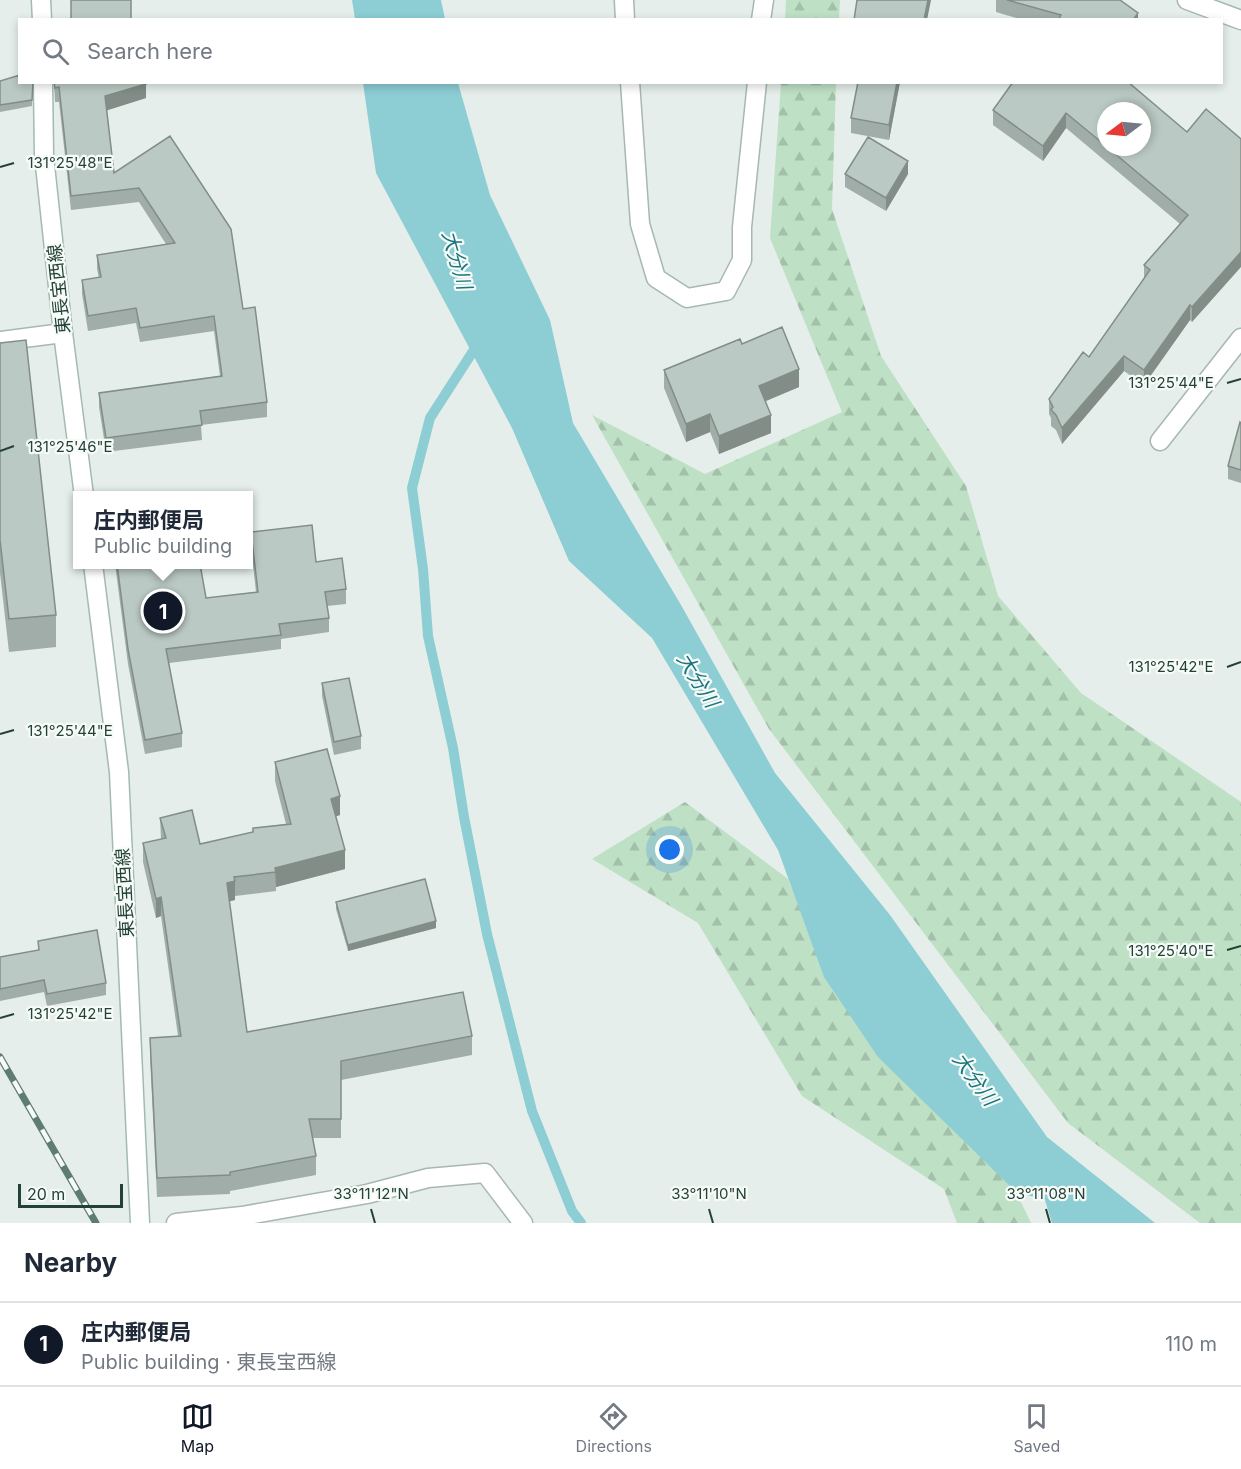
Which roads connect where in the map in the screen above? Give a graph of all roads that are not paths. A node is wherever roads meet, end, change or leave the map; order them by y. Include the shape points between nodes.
1 (41, 0) edge
2 (624, 0) edge
3 (764, 0) edge
4 (1187, 0) edge
5 (42, 18) edge
6 (625, 18) edge
7 (761, 18) edge
8 (1241, 20) edge
9 (43, 84) edge
10 (630, 84) edge
11 (757, 84) edge
12 (63, 333) junction
13 (1241, 338) edge
14 (0, 341) edge
15 (1160, 441) dead end
16 (83, 491) edge
17 (94, 569) edge
18 (140, 1223) edge
19 (176, 1223) edge
20 (523, 1223) edge

1 - 5 street
2 - 6 street
3 - 7 street
4 - 8 street
9 - 12 street, 東長宝西線 via 44,156
10 - 11 street via 640,224 656,278 687,298 726,291 742,260
12 - 14 street
12 - 16 street, 東長宝西線
13 - 15 street
17 - 18 street, 東長宝西線 via 119,772
19 - 20 street via 345,1198 428,1178 485,1173

